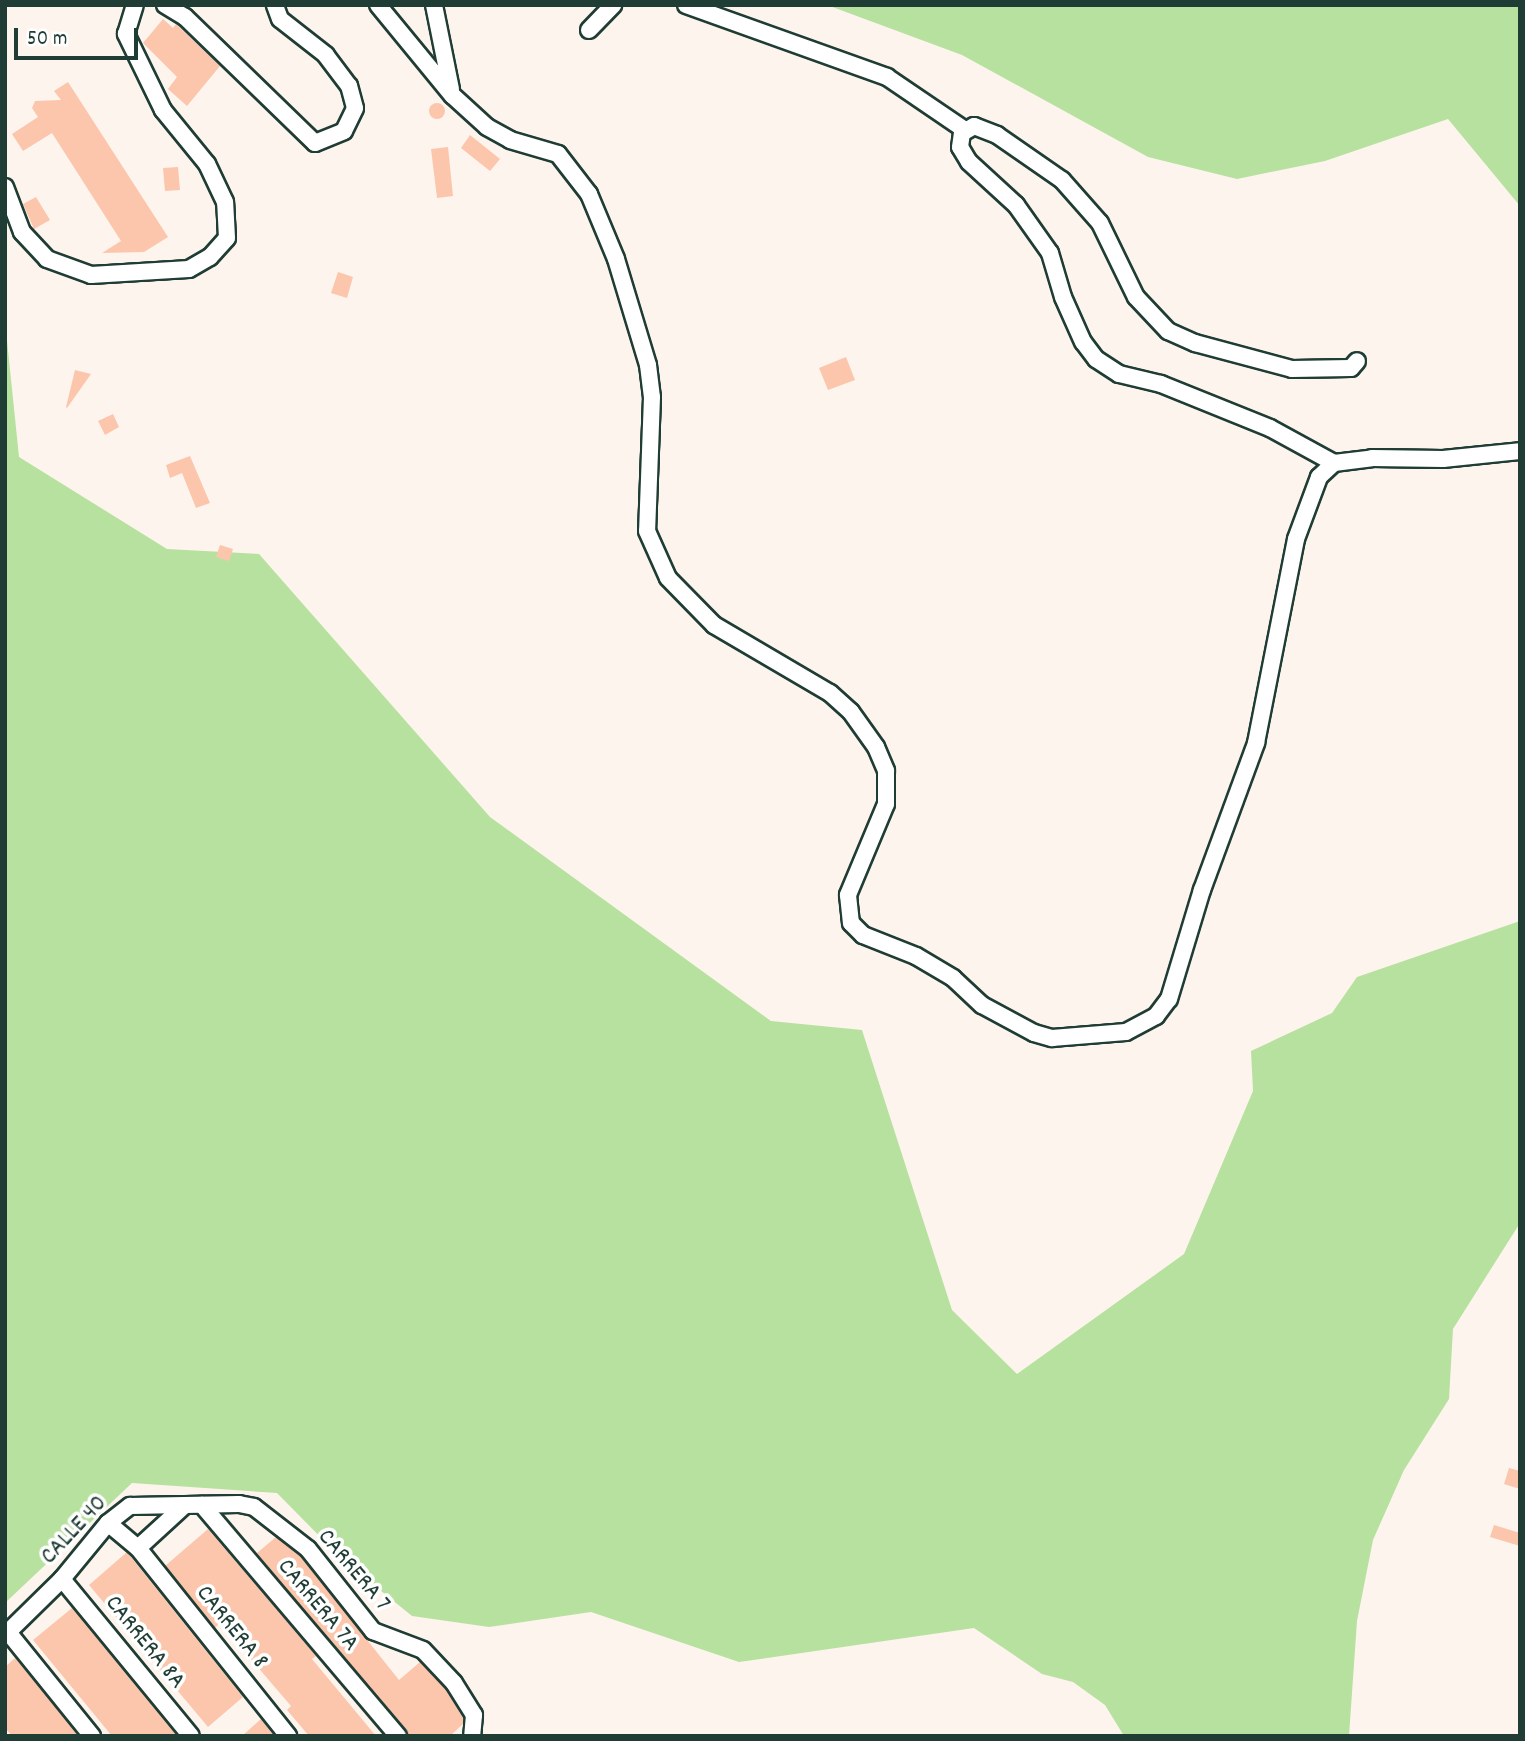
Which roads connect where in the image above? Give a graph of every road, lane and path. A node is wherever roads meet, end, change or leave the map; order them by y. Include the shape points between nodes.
1 (135, 5) edge
2 (165, 5) edge
3 (275, 5) edge
4 (378, 5) edge
5 (434, 5) edge
6 (613, 5) edge
7 (686, 5) edge
8 (589, 30) dead end
9 (452, 95) junction
10 (965, 130) junction
11 (5, 187) edge
12 (1357, 360) dead end
13 (1520, 451) edge
14 (1334, 463) junction
15 (202, 1505) junction
16 (184, 1506) junction
17 (108, 1522) junction
18 (275, 1522) joint
19 (138, 1548) junction
20 (62, 1579) junction
21 (6, 1634) edge
22 (472, 1735) edge
23 (92, 1736) edge
24 (191, 1736) edge
25 (288, 1736) edge
26 (398, 1736) edge

1 - 11 street via 126,34 163,110 206,164 225,202 227,238 210,257 189,270 91,275 47,259 22,232
2 - 3 street via 185,17 315,144 344,131 355,108 349,86 327,55 280,19
4 - 9 street
5 - 9 street
6 - 8 street
7 - 10 street via 887,77
9 - 14 street via 510,140 558,154 580,177 593,203 616,259 648,365 652,397 647,531 668,578 714,625 841,702 882,758 886,804 848,895 852,923 869,939 916,956 953,978 982,1005 1015,1025 1052,1038 1126,1032 1156,1016 1169,999 1202,890 1256,743 1296,539 1319,477
10 - 12 street via 974,126 1020,148 1076,194 1100,223 1136,297 1168,331 1195,343 1292,369 1350,368
10 - 14 street via 960,142 970,162 1016,205 1050,253 1068,308 1096,359 1119,373 1161,384 1270,428
13 - 14 street
15 - 16 street, CALLE 40
15 - 18 street, CALLE 40 via 247,1505
15 - 26 street, CARRERA 7A
16 - 17 street, CALLE 40 via 130,1506
16 - 19 street
17 - 19 street, CARRERA 8
17 - 20 street, CALLE 40
18 - 22 street, CARRERA 7 via 308,1549 373,1631 423,1650 454,1683 474,1714
19 - 25 street, CARRERA 8
20 - 21 street, CALLE 40
20 - 24 street, CARRERA 8A
21 - 23 street

